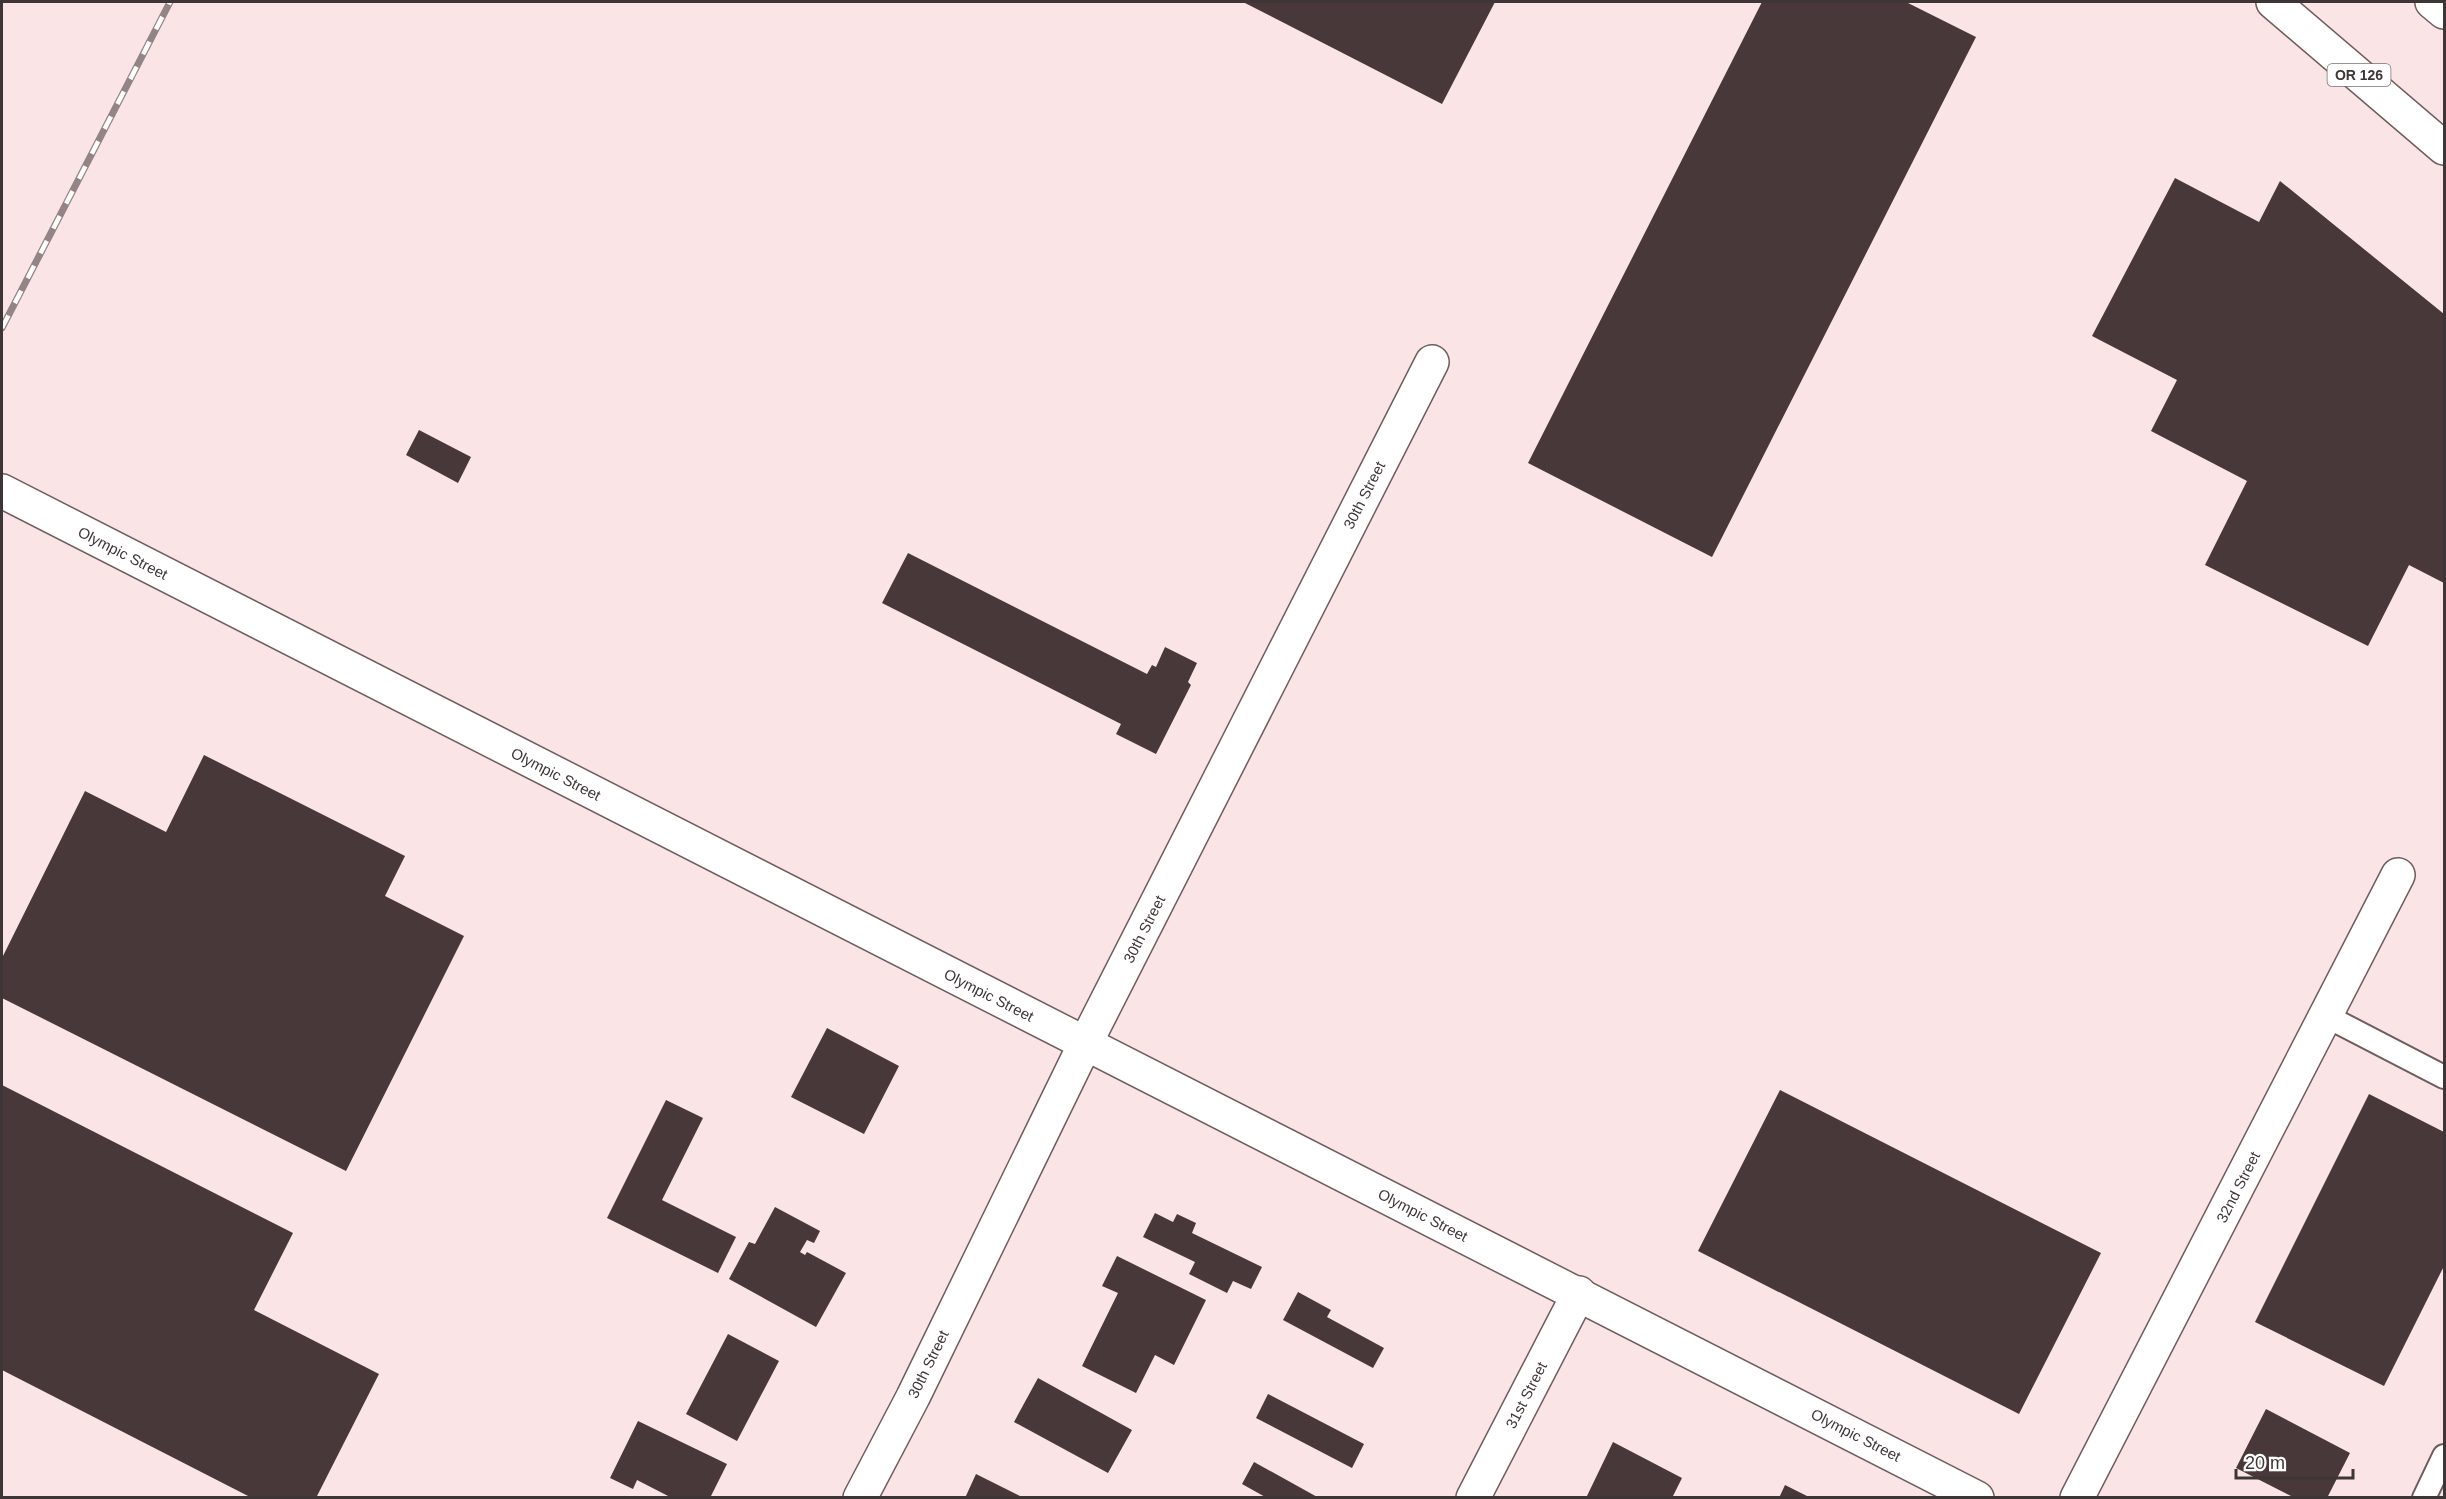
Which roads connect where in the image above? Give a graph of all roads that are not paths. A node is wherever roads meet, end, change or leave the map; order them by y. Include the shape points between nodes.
1 (2273, 2) edge
2 (2432, 2) edge
3 (2445, 12) edge
4 (2445, 148) edge
5 (1432, 362) dead end
6 (2, 491) edge
7 (2398, 875) dead end
8 (2326, 1016) junction
9 (1085, 1044) junction
10 (2445, 1077) edge
11 (1579, 1293) junction
12 (2445, 1456) edge
13 (860, 1497) edge
14 (1473, 1497) edge
15 (1977, 1497) edge
16 (2077, 1497) edge
17 (2424, 1497) edge

1 - 4 main road, OR 126
2 - 3 main road
5 - 9 main road, 30th Street
6 - 9 main road, Olympic Street
7 - 8 main road, 32nd Street
8 - 10 lane
8 - 16 main road, 32nd Street
9 - 11 main road, Olympic Street
9 - 13 main road, 30th Street
11 - 14 main road, 31st Street
11 - 15 main road, Olympic Street
12 - 17 lane

